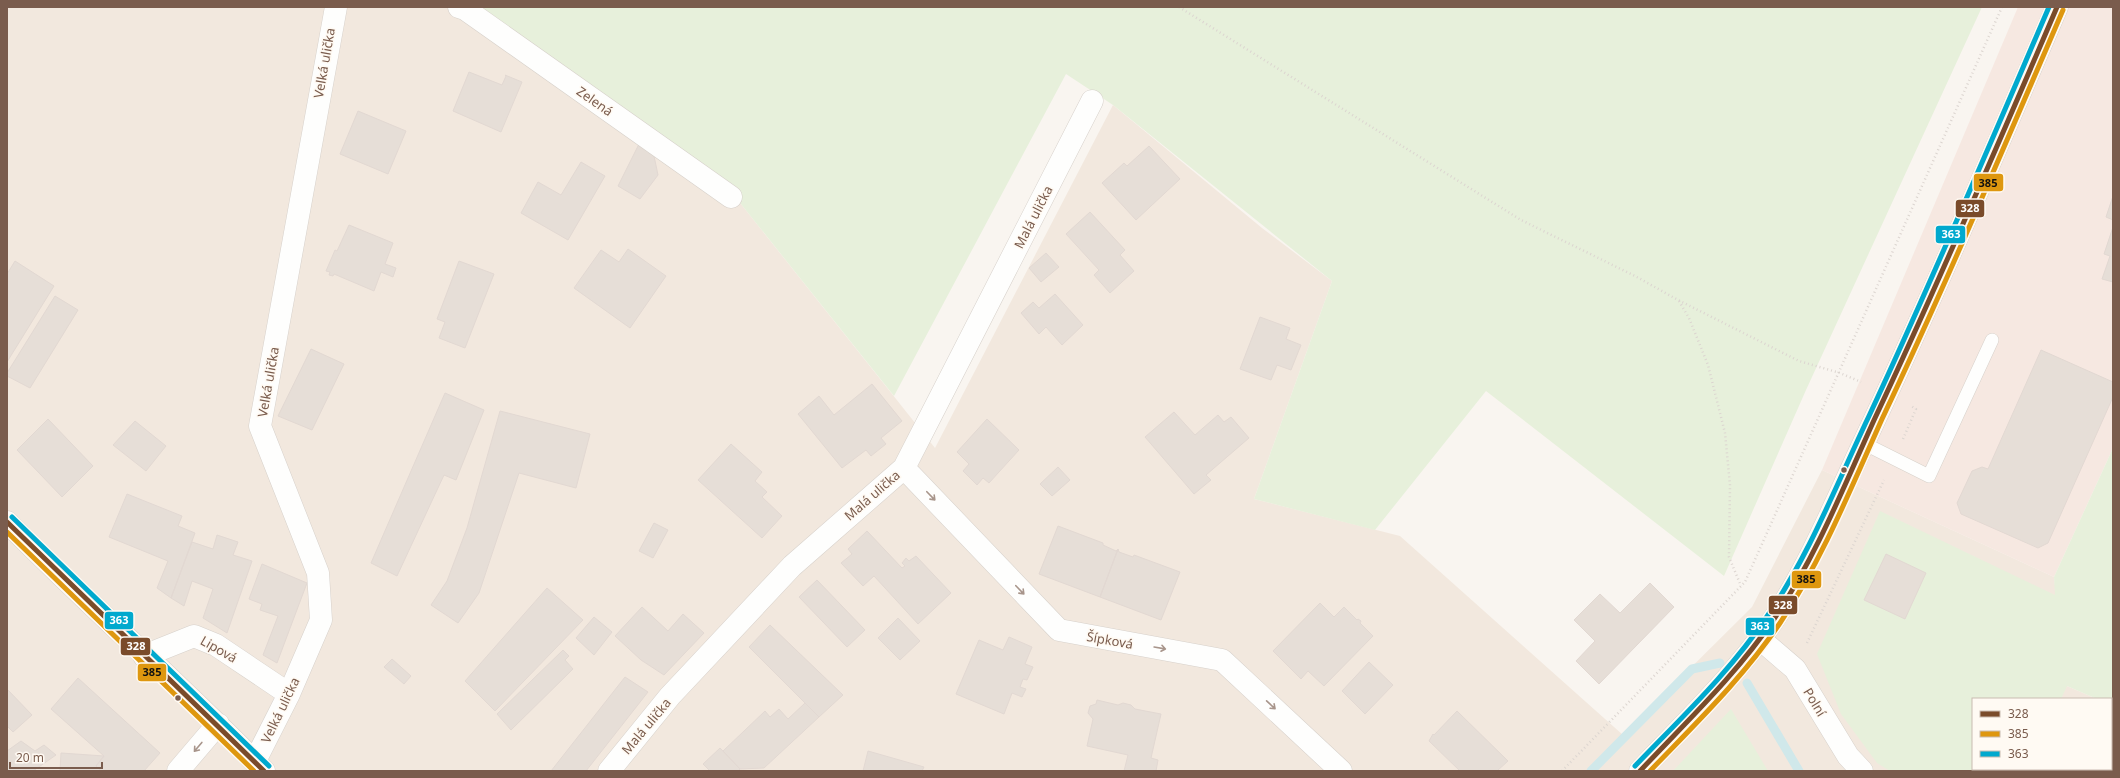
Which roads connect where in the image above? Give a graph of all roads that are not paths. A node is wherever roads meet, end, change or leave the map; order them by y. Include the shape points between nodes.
1 (336, 7) edge
2 (459, 7) edge
3 (2057, 7) edge
4 (1092, 101) dead end
5 (731, 197) dead end
6 (1992, 340) dead end
7 (1863, 443) junction
8 (904, 468) junction
9 (7, 522) edge
10 (1760, 640) junction
11 (144, 656) junction
12 (289, 694) junction
13 (218, 724) junction
14 (259, 766) edge
15 (178, 771) edge
16 (609, 771) edge
17 (1341, 771) edge
18 (1640, 771) edge
19 (1862, 771) edge

1 - 12 street, Velká ulička via 260,426 318,573 321,620
2 - 5 street, Zelená
3 - 7 street via 1965,221
4 - 8 street, Malá ulička
6 - 7 lane via 1929,476
7 - 10 street via 1807,562
8 - 16 street, Malá ulička via 792,566 670,696
8 -> 17 street, Šípková via 1059,630 1222,660
9 - 11 street
10 - 18 street via 1739,666
10 - 19 street, Polní via 1795,669 1848,756
11 - 12 street, Lipová via 194,636 216,645
11 - 13 street
12 - 14 street, Velká ulička
13 - 14 street
13 -> 15 street

